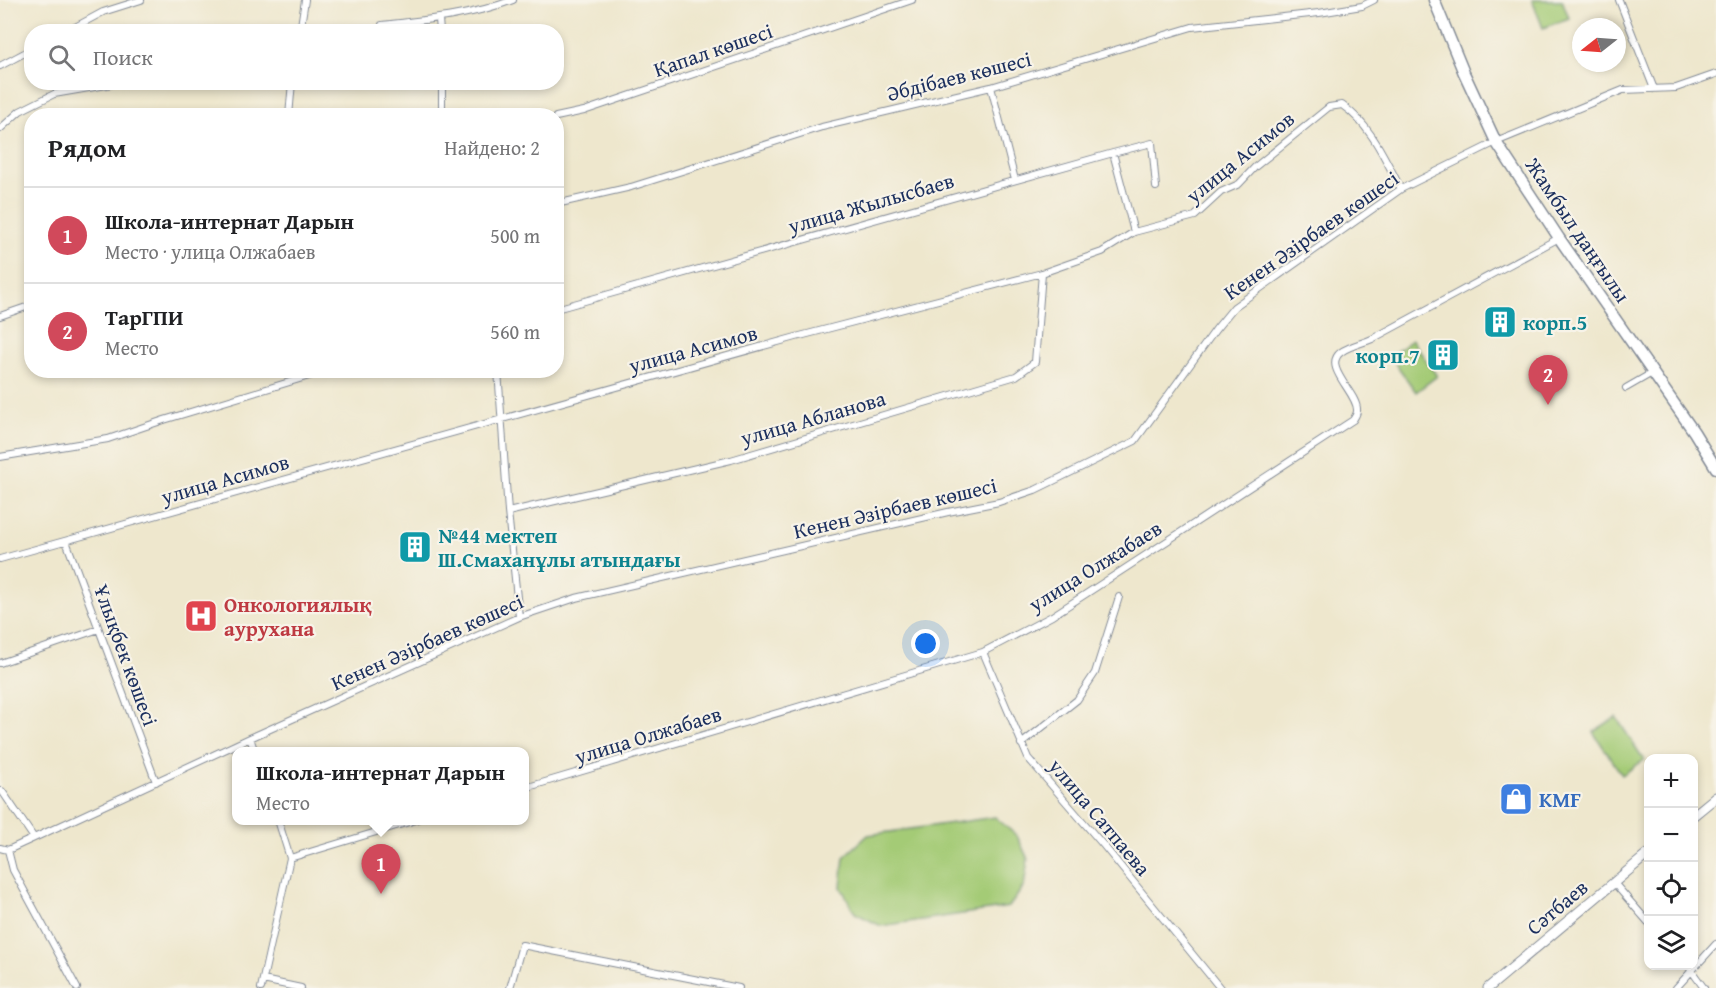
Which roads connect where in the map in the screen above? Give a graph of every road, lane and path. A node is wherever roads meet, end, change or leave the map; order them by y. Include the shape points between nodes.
1 (141, 0) edge
2 (305, 0) edge
3 (513, 0) edge
4 (912, 0) edge
5 (1374, 0) edge
6 (1434, 0) edge
7 (1619, 0) edge
8 (439, 19) junction
9 (81, 24) edge
10 (301, 24) edge
11 (392, 24) edge
12 (439, 24) edge
13 (24, 53) edge
14 (0, 66) edge
15 (1716, 75) edge
16 (991, 87) junction
17 (1654, 89) junction
18 (77, 90) edge
19 (291, 90) edge
20 (442, 90) edge
21 (26, 108) edge
22 (290, 108) edge
23 (442, 108) edge
24 (24, 109) edge
25 (564, 115) edge
26 (0, 129) edge
27 (1496, 142) junction
28 (1113, 153) junction
29 (1015, 180) junction
30 (1156, 187) dead end
31 (1401, 189) junction
32 (564, 202) edge
33 (1134, 232) junction
34 (1558, 238) junction
35 (1042, 273) junction
36 (564, 307) edge
37 (24, 308) edge
38 (0, 315) edge
39 (1652, 373) junction
40 (303, 378) edge
41 (498, 378) edge
42 (1626, 388) dead end
43 (501, 419) junction
44 (0, 457) edge
45 (1716, 468) edge
46 (508, 512) junction
47 (66, 541) junction
48 (0, 559) edge
49 (1119, 597) dead end
50 (519, 617) junction
51 (99, 629) junction
52 (983, 652) junction
53 (0, 663) edge
54 (250, 738) junction
55 (1022, 744) junction
56 (253, 747) edge
57 (156, 782) junction
58 (529, 787) edge
59 (0, 791) edge
60 (1716, 796) edge
61 (1698, 812) edge
62 (280, 825) edge
63 (399, 825) edge
64 (34, 838) junction
65 (0, 848) edge
66 (8, 850) junction
67 (1644, 857) edge
68 (290, 858) junction
69 (1614, 883) junction
70 (1644, 917) edge
71 (1716, 945) edge
72 (1698, 961) edge
73 (1689, 970) edge
74 (1691, 970) edge
75 (263, 980) junction
76 (77, 988) edge
77 (261, 988) edge
78 (301, 988) edge
79 (510, 988) edge
80 (739, 988) edge
81 (1220, 988) edge
82 (1488, 988) edge
83 (1676, 988) edge
84 (1704, 988) edge

1 - 9 street
2 - 10 street
3 - 8 street
4 - 25 street, Қапал көшесі
5 - 16 street, Әбдібаев көшесі via 1362,6 1319,13 1192,27
6 - 27 main road, Жамбыл даңғылы
7 - 17 street
8 - 11 street
8 - 12 street
13 - 14 street
15 - 17 street, Кенен Әзірбаев көшесі via 1676,88
16 - 29 street
16 - 32 street, Әбдібаев көшесі via 822,127 631,187
17 - 27 street, Кенен Әзірбаев көшесі via 1623,90
18 - 21 street via 54,94
19 - 22 street
20 - 23 street
24 - 26 street
27 - 31 street, Кенен Әзірбаев көшесі
27 - 34 main road, Жамбыл даңғылы
28 - 29 street, улица Жылысбаев
28 - 30 street, улица Жылысбаев via 1152,143
28 - 33 street
29 - 36 street, улица Жылысбаев
31 - 33 street, улица Асимов via 1374,139 1355,114 1342,105 1329,107 1195,216
31 - 50 street, Кенен Әзірбаев көшесі via 1234,307 1135,441 1035,490 999,502 576,598
33 - 35 street, улица Асимов via 1102,252
34 - 39 main road, Жамбыл даңғылы
34 - 52 street, улица Олжабаев via 1341,352 1335,367 1356,405 1353,420 1052,616
35 - 43 street, улица Асимов
35 - 46 street, улица Абланова via 1035,362 1016,376 731,459
37 - 38 street
39 - 42 street
39 - 45 main road, Жамбыл даңғылы
40 - 44 street via 108,439
41 - 43 street
43 - 46 street
43 - 47 street, улица Асимов
46 - 50 street
47 - 48 street, улица Асимов
47 - 51 street, Ұлықбек көшесі
49 - 55 street via 1095,673 1077,700
50 - 54 street, Кенен Әзірбаев көшесі
51 - 53 street
51 - 57 street, Ұлықбек көшесі
52 - 55 street, улица Сатпаева
52 - 58 street, улица Олжабаев
54 - 56 street
54 - 57 street, Кенен Әзірбаев көшесі
55 - 81 street, улица Сатпаева via 1028,758
57 - 64 street, Кенен Әзірбаев көшесі
59 - 64 street
60 - 61 street
62 - 68 street
63 - 68 street
64 - 66 street, Кенен Әзірбаев көшесі
65 - 66 street
66 - 76 street via 13,870
67 - 69 street, Сәтбаев
68 - 75 street
69 - 70 street
69 - 82 street, Сәтбаев
71 - 72 street
73 - 83 street
74 - 84 street
75 - 77 street
75 - 78 street
79 - 80 street via 522,945

